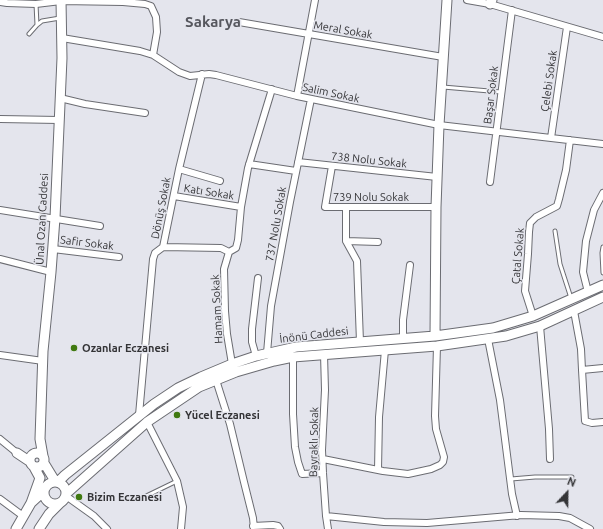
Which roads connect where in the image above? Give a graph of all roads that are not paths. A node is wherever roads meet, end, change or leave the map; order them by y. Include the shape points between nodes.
1 (315, 0) edge
2 (447, 0) edge
3 (467, 0) edge
4 (61, 1) edge
5 (0, 2) edge
6 (491, 2) edge
7 (36, 4) junction
8 (512, 10) junction
9 (62, 18) junction
10 (239, 22) dead end
11 (37, 24) junction
12 (567, 27) junction
13 (29, 34) dead end
14 (309, 34) junction
15 (603, 37) edge
16 (62, 38) junction
17 (153, 56) junction
18 (443, 57) junction
19 (202, 74) junction
20 (441, 87) junction
21 (272, 89) junction
22 (502, 92) junction
23 (297, 96) junction
24 (60, 98) junction
25 (311, 99) junction
26 (145, 114) dead end
27 (0, 119) edge
28 (59, 120) junction
29 (439, 125) junction
30 (496, 132) junction
31 (551, 138) junction
32 (570, 140) junction
33 (603, 144) edge
34 (298, 162) junction
35 (249, 164) junction
36 (332, 166) junction
37 (179, 169) junction
38 (296, 171) junction
39 (437, 177) junction
40 (220, 180) dead end
41 (490, 182) dead end
42 (603, 193) edge
43 (174, 196) junction
44 (241, 207) junction
45 (346, 207) junction
46 (436, 207) junction
47 (0, 210) edge
48 (55, 218) junction
49 (100, 226) dead end
50 (555, 231) dead end
51 (346, 241) junction
52 (378, 242) dead end
53 (164, 247) junction
54 (603, 247) edge
55 (53, 249) junction
56 (229, 252) junction
57 (119, 257) dead end
58 (0, 260) edge
59 (410, 265) dead end
60 (51, 272) junction
61 (603, 273) edge
62 (258, 278) dead end
63 (603, 286) edge
64 (588, 292) junction
65 (603, 297) edge
66 (572, 299) junction
67 (574, 311) junction
68 (533, 316) junction
69 (540, 326) junction
70 (435, 336) junction
71 (403, 339) junction
72 (488, 339) junction
73 (360, 342) junction
74 (437, 346) junction
75 (385, 350) junction
76 (268, 353) junction
77 (324, 354) junction
78 (0, 355) edge
79 (256, 356) junction
80 (293, 357) junction
81 (43, 361) junction
82 (232, 364) junction
83 (603, 368) edge
84 (582, 370) junction
85 (216, 380) junction
86 (139, 414) junction
87 (147, 422) junction
88 (603, 422) edge
89 (0, 439) edge
90 (17, 452) joint
91 (36, 459) junction
92 (323, 459) junction
93 (550, 459) dead end
94 (378, 470) junction
95 (323, 473) junction
96 (572, 477) dead end
97 (40, 478) junction
98 (510, 479) junction
99 (177, 481) junction
100 (56, 482) junction
101 (44, 490) junction
102 (65, 497) junction
103 (132, 498) dead end
104 (0, 499) edge
105 (31, 503) junction
106 (23, 516) junction
107 (326, 516) junction
108 (517, 516) junction
109 (254, 527) edge
110 (16, 529) edge
111 (39, 529) edge
112 (107, 529) edge
113 (181, 529) edge
114 (280, 529) edge
115 (328, 529) edge
116 (590, 529) edge

1 - 14 street
2 - 18 main road
3 - 6 street
4 - 7 street
4 - 9 main road, Ünal Ozan Caddesi
4 - 17 street via 122,2 151,6 156,17 157,32
5 - 7 street
6 - 8 street
7 - 11 lane
8 - 12 street
8 - 22 street, Başar Sokak
9 - 11 lane via 45,20
9 - 16 main road, Ünal Ozan Caddesi
10 - 14 street, Meral Sokak
11 - 13 lane
12 - 15 street
12 - 31 street, Çelebi Sokak
14 - 18 street, Meral Sokak
14 - 23 street
16 - 17 street, Salim Sokak via 140,51
16 - 24 main road, Ünal Ozan Caddesi
17 - 19 street, Salim Sokak via 179,72 190,76
18 - 20 main road
19 - 21 street, Salim Sokak
19 - 37 street, Dönüş Sokak
20 - 22 lane
20 - 29 main road
21 - 23 street, Salim Sokak
21 - 35 street
22 - 30 street, Başar Sokak
23 - 25 street, Salim Sokak
24 - 26 street
24 - 28 main road, Ünal Ozan Caddesi
25 - 29 street, Salim Sokak
25 - 34 street, 737 Nolu Sokak
27 - 28 street
28 - 48 main road, Ünal Ozan Caddesi
29 - 30 street, Salim Sokak
29 - 39 main road
30 - 31 street, Salim Sokak
30 - 41 street, Başar Sokak
31 - 32 street, Salim Sokak
32 - 33 street, Salim Sokak
32 - 68 street, Çatal Sokak via 557,206 530,223 525,291
34 - 36 street, 738 Nolu Sokak
34 - 38 street, 737 Nolu Sokak
35 - 38 street
35 - 44 street
36 - 39 street, 738 Nolu Sokak
36 - 45 street, 739 Nolu Sokak via 325,207
37 - 40 street
37 - 43 street, Dönüş Sokak
38 - 76 street, 737 Nolu Sokak via 272,306
39 - 46 main road
42 - 64 street via 594,210 586,241 583,272
43 - 44 street, Katı Sokak
43 - 53 street, Dönüş Sokak
44 - 56 street, Hamam Sokak via 236,248
45 - 46 street, 739 Nolu Sokak
45 - 51 street
46 - 70 main road
47 - 48 street
48 - 49 street
48 - 55 main road, Ünal Ozan Caddesi
50 - 66 lane via 560,264
51 - 52 street
51 - 73 street via 357,261
53 - 56 street via 221,248
53 - 86 street, Dönüş Sokak via 155,253 153,259
54 - 61 lane
55 - 57 street, Safir Sokak
55 - 60 main road, Ünal Ozan Caddesi
56 - 82 street, Hamam Sokak via 224,269 225,311
58 - 60 street
59 - 71 street
60 - 81 main road, Ünal Ozan Caddesi
62 - 79 street via 252,329
63 - 64 main road, İnönü Caddesi
64 - 66 main road, İnönü Caddesi
65 - 67 main road, İnönü Caddesi
66 - 68 main road, İnönü Caddesi
67 - 69 main road, İnönü Caddesi
67 - 84 street
68 - 70 main road, İnönü Caddesi via 493,328
69 - 72 main road, İnönü Caddesi
69 - 93 street
70 - 71 main road, İnönü Caddesi
71 - 73 main road, İnönü Caddesi
72 - 74 main road, İnönü Caddesi
72 - 98 street via 500,400
73 - 76 main road, İnönü Caddesi via 304,346
74 - 75 main road, İnönü Caddesi
74 - 94 street via 435,416 443,462 431,469 408,474
75 - 77 main road, İnönü Caddesi
75 - 94 street via 379,417
76 - 79 main road, İnönü Caddesi
77 - 80 main road, İnönü Caddesi
77 - 92 street, Bayraklı Sokak
78 - 81 street
79 - 82 main road, İnönü Caddesi
80 - 85 main road, İnönü Caddesi via 255,366
80 - 95 street via 293,414 298,462 302,474
81 - 91 main road, Ünal Ozan Caddesi via 40,440
82 - 86 main road, İnönü Caddesi via 178,388
83 - 84 street
84 - 88 street via 585,421
85 - 87 main road, İnönü Caddesi via 199,387
85 - 109 street via 230,424
86 - 100 main road, İnönü Caddesi
87 - 99 street
87 - 102 main road, İnönü Caddesi
89 - 90 street
90 - 91 main road
91 - 97 main road
91 - 100 main road
92 - 94 street
92 - 95 street, Bayraklı Sokak
95 - 107 street, Bayraklı Sokak
96 - 98 lane
97 - 101 main road
97 - 105 main road
98 - 108 street
99 - 103 lane via 140,499
99 - 113 street via 183,507
100 - 101 main road via 48,484
100 - 102 main road via 64,486
101 - 102 main road via 44,497 49,503 57,504
101 - 105 main road
102 - 111 main road, İnönü Caddesi
102 - 112 street via 94,516
104 - 106 street
105 - 106 main road
106 - 110 main road
107 - 108 street via 427,523
107 - 115 street, Bayraklı Sokak
108 - 116 street via 559,516 570,518
109 - 114 street via 273,525

